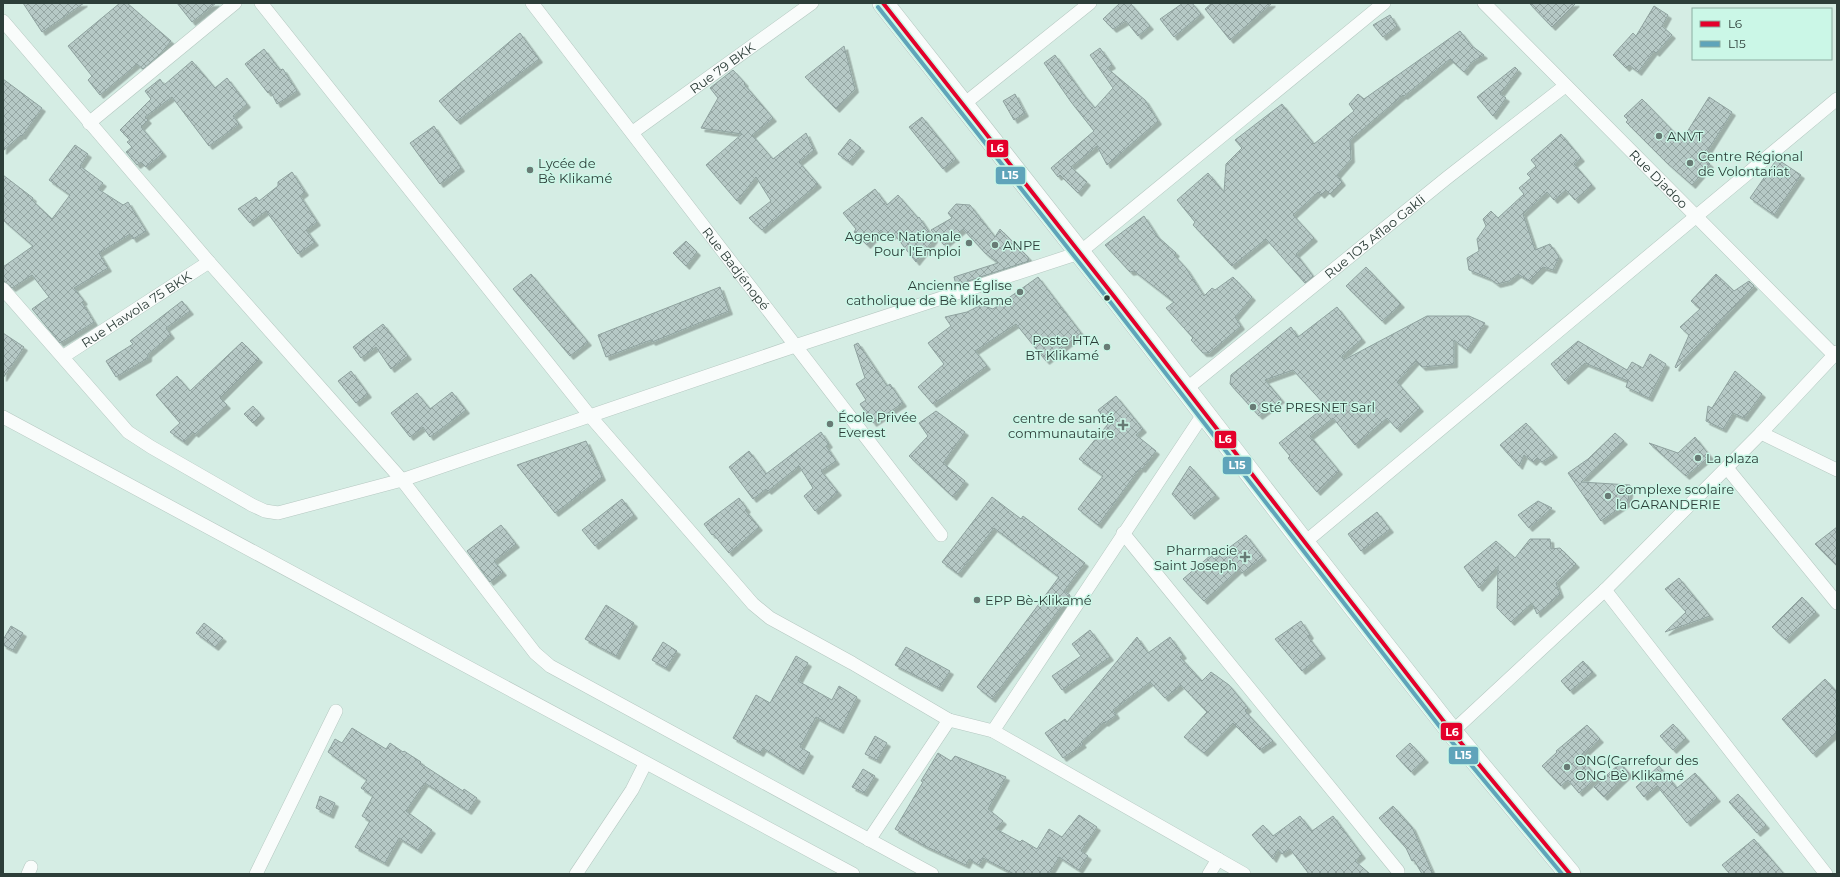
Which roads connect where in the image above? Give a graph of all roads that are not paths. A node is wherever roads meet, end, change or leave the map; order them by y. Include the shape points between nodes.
1 (235, 3) edge
2 (261, 3) edge
3 (532, 3) edge
4 (812, 3) edge
5 (883, 3) edge
6 (1090, 3) edge
7 (1384, 3) edge
8 (1484, 3) edge
9 (3, 21) edge
10 (1566, 86) junction
11 (1837, 99) edge
12 (964, 104) junction
13 (89, 123) junction
14 (633, 132) junction
15 (1696, 216) junction
16 (1079, 254) junction
17 (209, 262) junction
18 (3, 289) edge
19 (795, 346) junction
20 (1836, 353) edge
21 (64, 356) junction
22 (1185, 390) junction
23 (1204, 413) junction
24 (590, 416) junction
25 (3, 417) edge
26 (1762, 433) junction
27 (1727, 468) junction
28 (1837, 470) edge
29 (402, 480) junction
30 (1123, 533) junction
31 (941, 535) dead end
32 (1304, 543) junction
33 (1605, 590) junction
34 (1837, 603) edge
35 (336, 711) dead end
36 (949, 720) junction
37 (993, 731) junction
38 (1452, 732) junction
39 (645, 764) junction
40 (869, 840) junction
41 (1218, 859) junction
42 (256, 874) edge
43 (576, 874) edge
44 (853, 874) edge
45 (932, 874) edge
46 (1209, 874) edge
47 (1244, 874) edge
48 (1398, 874) edge
49 (1570, 874) edge
50 (1826, 874) edge

1 - 13 street
2 - 24 street
3 - 14 street, Rue Badjénopé
4 - 14 street, Rue 79 BKK
5 - 12 main road
6 - 12 street
7 - 16 street
8 - 10 street, Rue Djadoo
9 - 13 street
10 - 15 street, Rue Djadoo
10 - 22 street, Rue 1O3 Aflao Gakli
11 - 15 street
12 - 16 main road
13 - 17 street
14 - 19 street, Rue Badjénopé
15 - 20 street, Rue Djadoo
15 - 32 street
16 - 19 street
16 - 22 main road
17 - 21 street, Rue Hawola 75 BKK
17 - 29 street
18 - 21 street
19 - 24 street
19 - 31 street, Rue Badjénopé
20 - 26 street
21 - 29 street via 128,432 265,511 278,513
22 - 23 main road
23 - 30 street
23 - 32 main road
24 - 29 street
24 - 36 street via 762,612
25 - 39 street
26 - 27 street
26 - 28 street
27 - 33 street
27 - 34 street
29 - 40 street via 535,653 546,663
30 - 37 street
30 - 48 street
32 - 38 main road
33 - 38 street
33 - 50 street
35 - 42 street
36 - 37 street
36 - 40 street
37 - 41 street
38 - 49 main road
39 - 43 street via 632,790
39 - 44 street
40 - 45 street
41 - 46 street
41 - 47 street

